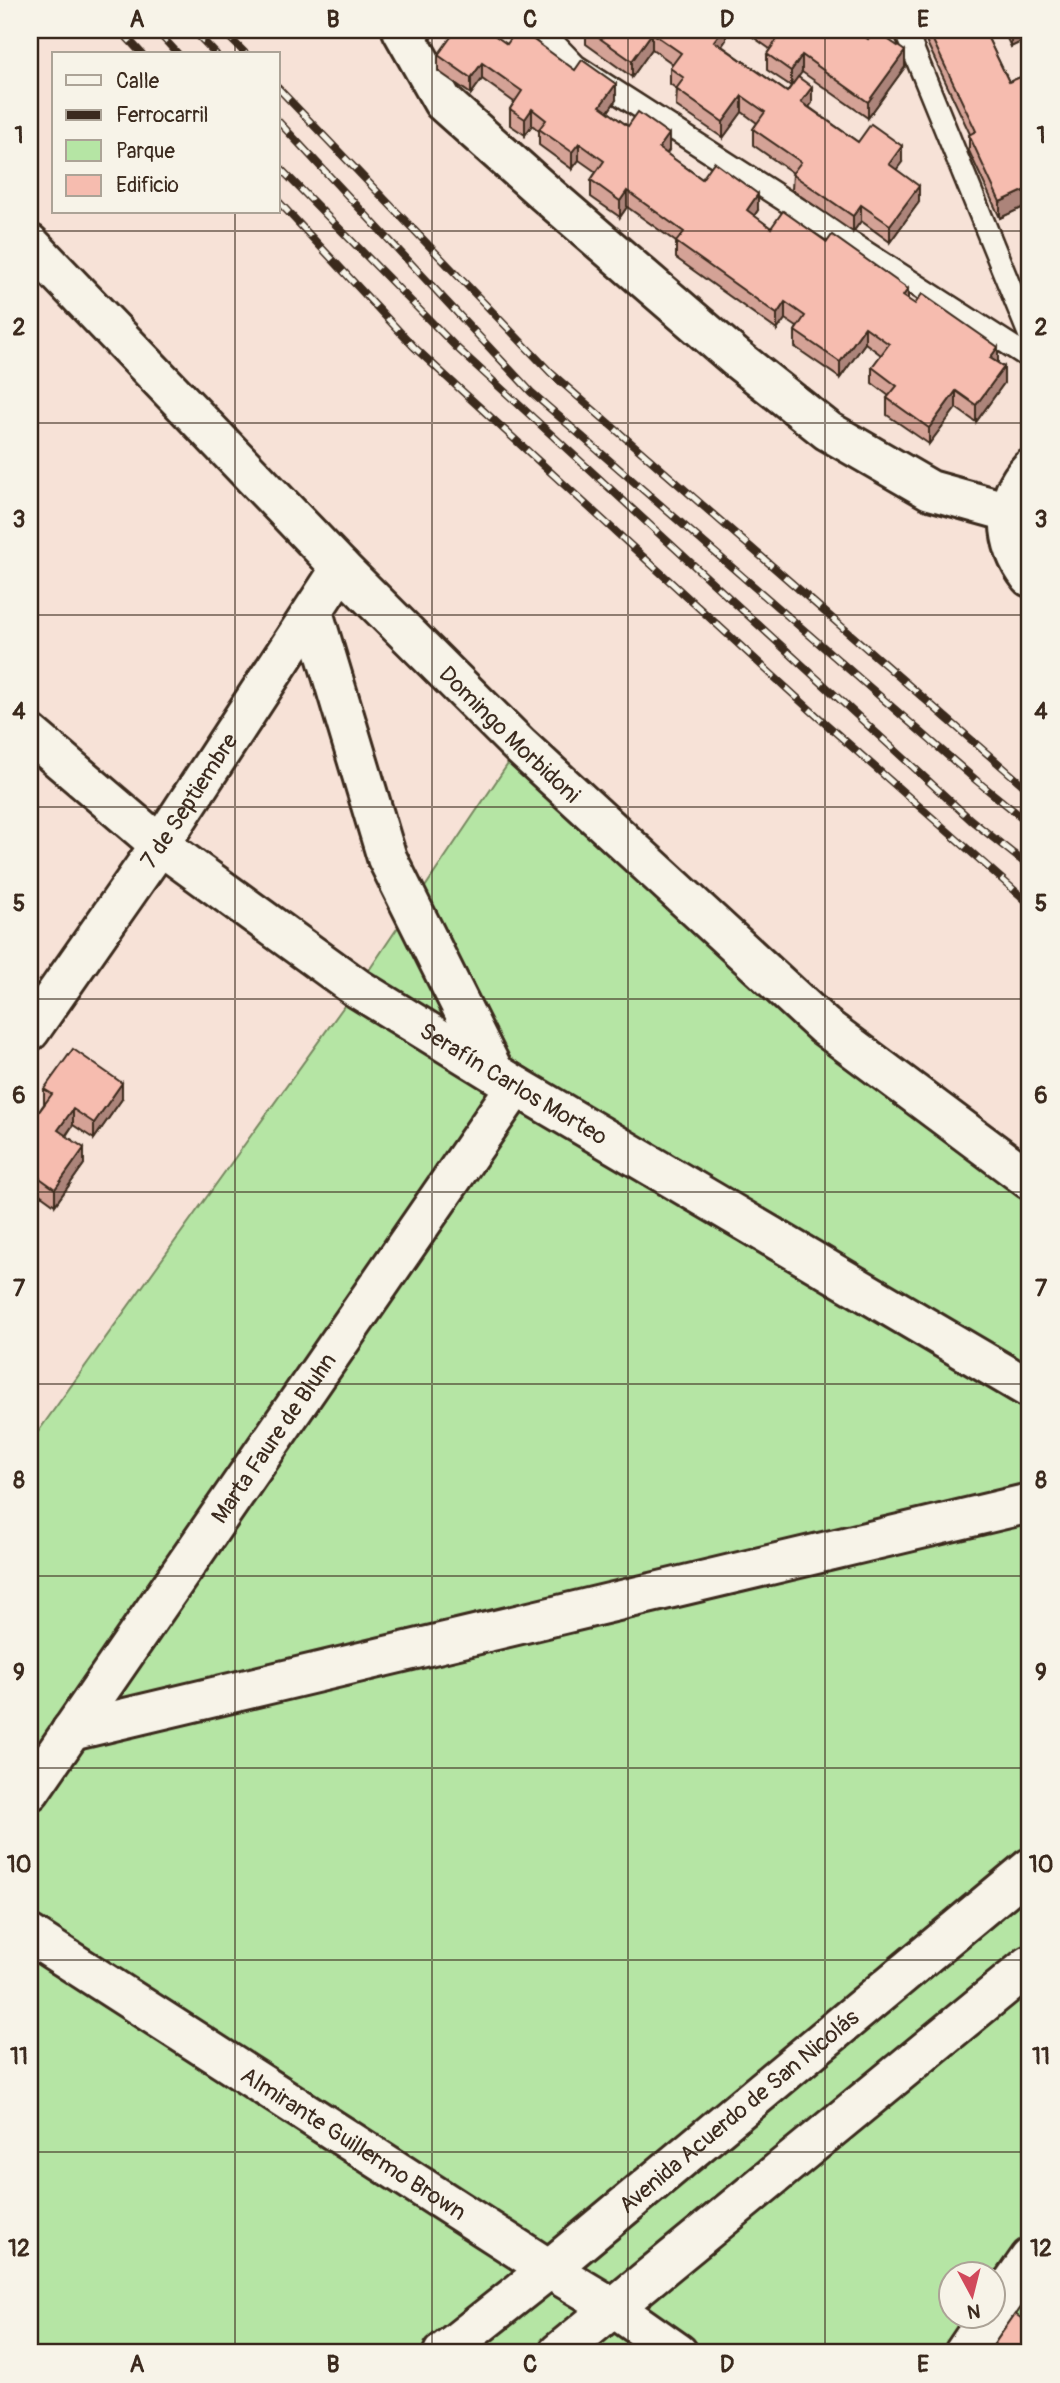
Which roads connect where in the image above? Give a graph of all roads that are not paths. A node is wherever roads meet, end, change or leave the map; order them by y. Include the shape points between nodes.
1 (402, 30) edge
2 (541, 30) edge
3 (905, 30) edge
4 (30, 244) edge
5 (1030, 337) edge
6 (1030, 358) edge
7 (1030, 469) edge
8 (1009, 512) junction
9 (341, 568) junction
10 (1030, 577) edge
11 (313, 612) junction
12 (30, 734) edge
13 (160, 845) junction
14 (30, 1031) edge
15 (505, 1079) junction
16 (1030, 1180) edge
17 (1030, 1389) edge
18 (1030, 1503) edge
19 (71, 1731) junction
20 (30, 1791) edge
21 (1030, 1868) edge
22 (30, 1935) edge
23 (1030, 1965) edge
24 (1030, 2258) edge
25 (548, 2269) junction
26 (1007, 2291) edge
27 (614, 2308) junction
28 (980, 2330) edge
29 (443, 2353) edge
30 (558, 2353) edge
31 (678, 2353) edge
32 (964, 2353) edge

1 - 8 street via 443,102 736,358 828,432 930,490
2 - 6 lane via 576,66
3 - 5 lane
4 - 9 street, Domingo Morbidoni
7 - 8 street via 1014,493
8 - 10 street via 1011,540
9 - 11 street, 7 de Septiembre
9 - 16 street, Domingo Morbidoni via 520,746 824,1026
11 - 13 street, 7 de Septiembre
11 - 15 street via 387,858
12 - 13 street, Serafín Carlos Morteo
13 - 14 street, 7 de Septiembre
13 - 15 street, Serafín Carlos Morteo via 357,988
15 - 17 street, Serafín Carlos Morteo
15 - 19 street, Marta Faure de Bluhn
18 - 19 street
19 - 20 street, Marta Faure de Bluhn
21 - 25 street, Avenida Acuerdo de San Nicolás
22 - 25 street, Almirante Guillermo Brown
23 - 27 street
24 - 26 street
25 - 27 street, Almirante Guillermo Brown
25 - 29 street, Avenida Acuerdo de San Nicolás
27 - 30 street
27 - 31 street, Almirante Guillermo Brown
28 - 32 street

